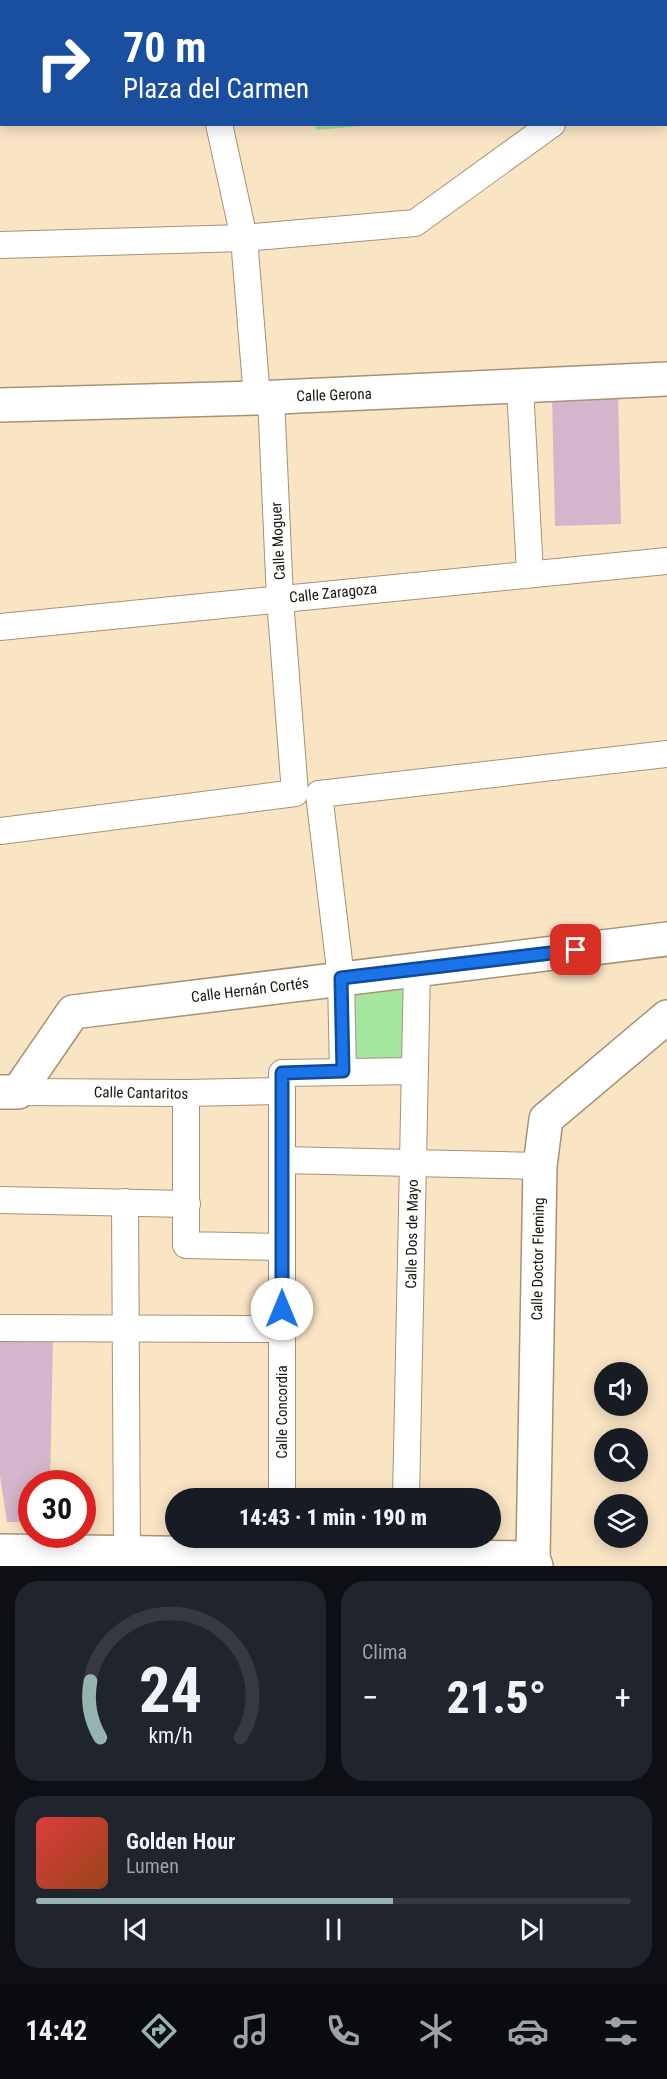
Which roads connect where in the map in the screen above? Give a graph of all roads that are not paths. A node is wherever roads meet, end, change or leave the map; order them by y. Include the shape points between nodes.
1 (219, 126) edge
2 (549, 126) edge
3 (244, 238) junction
4 (0, 245) edge
5 (667, 379) edge
6 (520, 387) junction
7 (264, 398) junction
8 (0, 405) edge
9 (667, 561) edge
10 (530, 573) junction
11 (280, 599) junction
12 (0, 627) edge
13 (667, 754) edge
14 (307, 794) junction
15 (0, 831) edge
16 (667, 939) edge
17 (417, 969) junction
18 (341, 978) junction
19 (667, 1017) edge
20 (343, 1071) junction
21 (415, 1071) junction
22 (282, 1082) junction
23 (9, 1092) edge
24 (186, 1093) junction
25 (282, 1160) junction
26 (413, 1163) junction
27 (540, 1166) junction
28 (0, 1200) edge
29 (125, 1202) junction
30 (187, 1204) junction
31 (282, 1247) junction
32 (0, 1329) edge
33 (126, 1329) junction
34 (282, 1329) junction
35 (282, 1488) edge
36 (406, 1488) edge
37 (238, 1548) edge
38 (414, 1548) edge
39 (0, 1551) edge
40 (127, 1553) junction
41 (534, 1562) edge

1 - 3 street, Calle Moguer
2 - 3 street via 415,223
3 - 4 street
3 - 7 street, Calle Moguer
5 - 6 street, Calle Gerona
6 - 7 street, Calle Gerona
6 - 10 street
7 - 8 street, Calle Gerona
7 - 11 street, Calle Moguer
9 - 10 street, Calle Zaragoza
10 - 11 street, Calle Zaragoza
11 - 12 street, Calle Zaragoza
11 - 14 street, Calle Moguer
13 - 14 street
14 - 15 street
14 - 18 street, Calle Moguer
16 - 17 street, Calle Hernán Cortés
17 - 18 street, Calle Hernán Cortés
17 - 21 street, Calle Dos de Mayo
18 - 20 street, Calle Moguer
18 - 23 street, Calle Hernán Cortés via 73,1012
19 - 27 street, Calle Doctor Fleming via 546,1119
20 - 21 street, Calle Cantaritos
20 - 22 street, Calle Cantaritos
21 - 26 street, Calle Dos de Mayo
22 - 24 street, Calle Cantaritos
22 - 25 street, Calle Concordia
23 - 24 street, Calle Cantaritos
24 - 30 street
25 - 26 street
25 - 31 street, Calle Concordia
26 - 27 street
26 - 36 street, Calle Dos de Mayo
27 - 41 street, Calle Doctor Fleming
28 - 29 street
29 - 30 street
29 - 33 street
30 - 31 street via 186,1245
31 - 34 street, Calle Concordia
32 - 33 street
33 - 34 street
33 - 40 street
34 - 35 street, Calle Concordia
37 - 40 street
38 - 41 street
39 - 40 street

